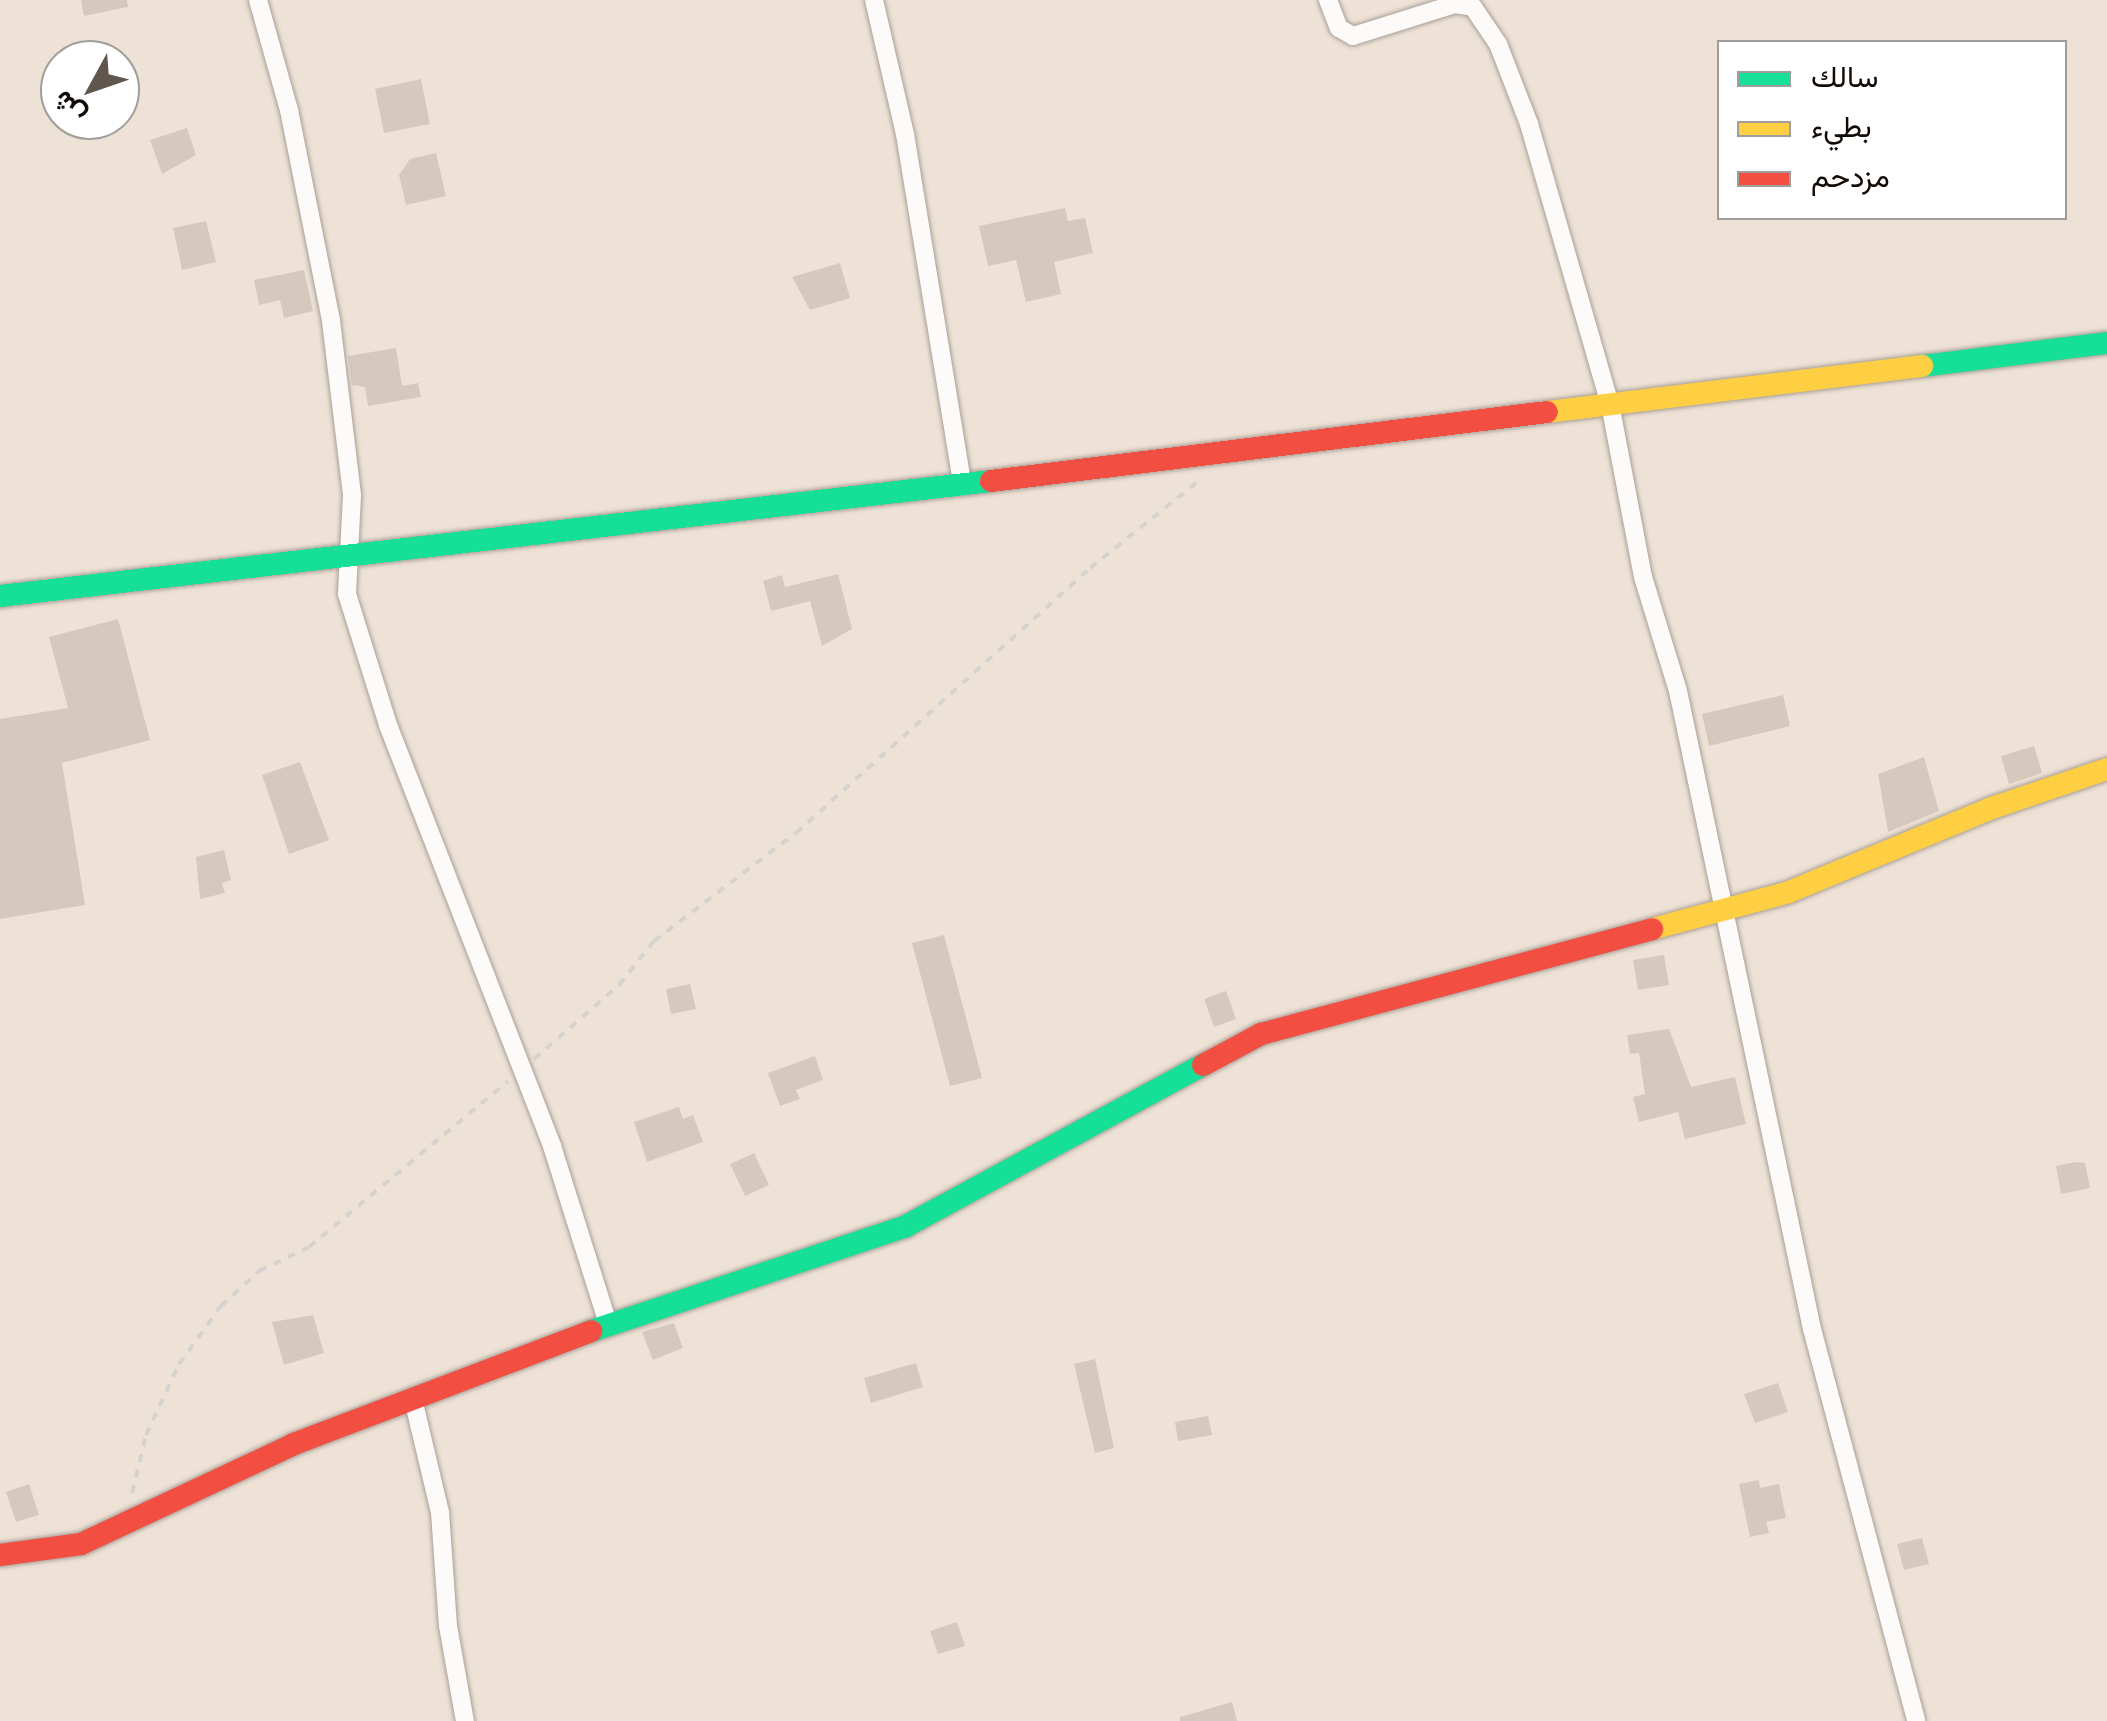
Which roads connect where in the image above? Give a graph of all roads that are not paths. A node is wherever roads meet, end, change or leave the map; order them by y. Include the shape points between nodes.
1 (258, 0) edge
2 (874, 0) edge
3 (1328, 0) edge
4 (2107, 343) edge
5 (1610, 404) junction
6 (962, 482) junction
7 (346, 557) junction
8 (0, 596) edge
9 (2107, 770) edge
10 (1726, 911) junction
11 (608, 1324) junction
12 (413, 1399) junction
13 (0, 1556) edge
14 (465, 1721) edge
15 (1916, 1721) edge

1 - 7 street via 289,110 331,321 352,495
2 - 6 street via 908,154
3 - 5 street via 1340,28 1353,36 1456,4 1484,18 1529,124
4 - 5 street
5 - 6 street
5 - 10 street via 1643,578 1678,692
6 - 7 street
7 - 8 street
7 - 11 street via 346,586 388,725 522,1070
9 - 10 street
10 - 11 street via 1261,1034 906,1226 765,1278
10 - 15 street via 1812,1329
11 - 12 street
12 - 13 street via 294,1444 57,1552
12 - 14 street via 440,1512 448,1626

